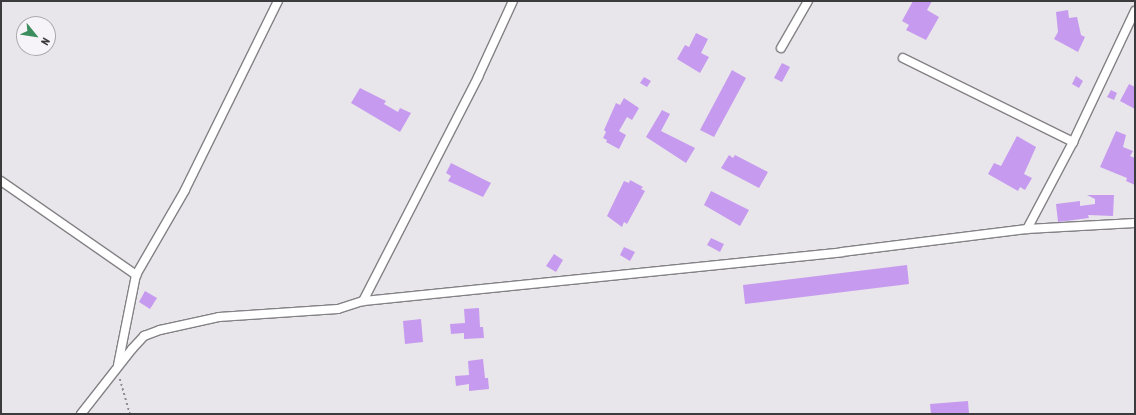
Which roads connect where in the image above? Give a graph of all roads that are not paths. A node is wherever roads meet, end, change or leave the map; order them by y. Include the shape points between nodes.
1 (278, 1) edge
2 (513, 1) edge
3 (808, 1) edge
4 (1135, 11) edge
5 (782, 48) dead end
6 (902, 58) dead end
7 (1073, 142) junction
8 (1, 181) edge
9 (1135, 223) edge
10 (1027, 229) junction
11 (136, 275) junction
12 (363, 301) junction
13 (118, 368) junction
14 (81, 414) edge

1 - 11 street via 185,190
2 - 12 street via 478,77
3 - 5 street
4 - 7 street
6 - 7 street
7 - 10 street
8 - 11 street
9 - 10 street
10 - 12 street via 842,252 753,259
11 - 13 street
12 - 13 street via 354,306 338,309 218,317 160,330 144,336
13 - 14 street

